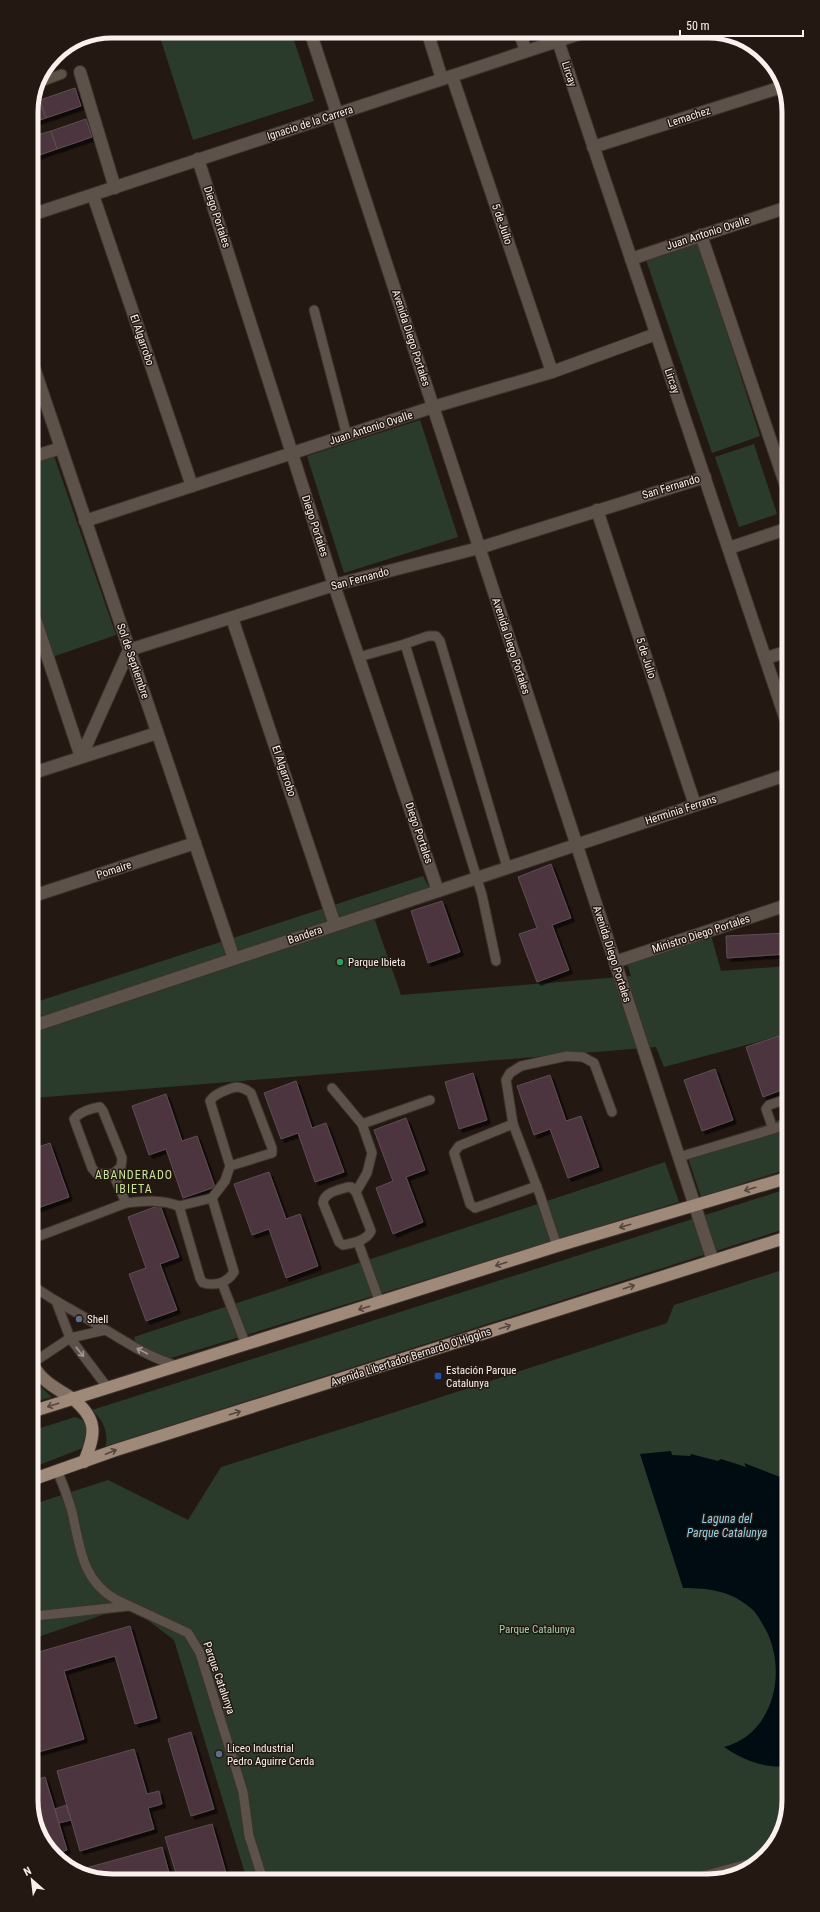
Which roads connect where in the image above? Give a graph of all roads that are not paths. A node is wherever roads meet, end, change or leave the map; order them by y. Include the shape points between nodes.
1 (312, 38) edge
2 (430, 38) edge
3 (521, 38) edge
4 (567, 38) edge
5 (558, 41) junction
6 (526, 51) junction
7 (80, 72) dead end
8 (62, 74) dead end
9 (447, 77) junction
10 (45, 80) edge
11 (778, 88) edge
12 (338, 113) junction
13 (593, 147) junction
14 (198, 159) junction
15 (115, 188) junction
16 (93, 195) junction
17 (782, 209) edge
18 (38, 213) edge
19 (702, 235) junction
20 (631, 259) junction
21 (314, 310) dead end
22 (656, 334) junction
23 (552, 372) junction
24 (38, 380) edge
25 (433, 407) junction
26 (348, 436) junction
27 (61, 448) junction
28 (291, 453) junction
29 (38, 455) edge
30 (782, 474) edge
31 (705, 477) junction
32 (192, 486) junction
33 (597, 510) junction
34 (86, 521) junction
35 (782, 530) edge
36 (479, 548) junction
37 (729, 548) junction
38 (334, 586) junction
39 (232, 618) junction
40 (38, 628) edge
41 (405, 644) junction
42 (129, 650) junction
43 (782, 653) edge
44 (359, 657) junction
45 (766, 658) junction
46 (782, 708) edge
47 (157, 733) junction
48 (81, 757) junction
49 (38, 771) edge
50 (782, 776) edge
51 (695, 805) junction
52 (195, 843) junction
53 (576, 844) junction
54 (507, 867) junction
55 (477, 878) junction
56 (438, 891) junction
57 (38, 894) edge
58 (782, 907) edge
59 (335, 925) junction
60 (234, 959) junction
61 (496, 961) dead end
62 (615, 962) junction
63 (38, 1024) edge
64 (332, 1088) dead end
65 (430, 1100) dead end
66 (782, 1101) edge
67 (612, 1112) dead end
68 (362, 1124) junction
69 (513, 1124) junction
70 (782, 1126) edge
71 (773, 1129) junction
72 (679, 1158) junction
73 (230, 1166) junction
74 (113, 1174) junction
75 (782, 1180) edge
76 (537, 1186) junction
77 (356, 1192) junction
78 (212, 1198) junction
79 (126, 1203) junction
80 (179, 1206) junction
81 (695, 1206) junction
82 (38, 1236) edge
83 (782, 1239) edge
84 (358, 1242) junction
85 (557, 1246) junction
86 (713, 1261) junction
87 (222, 1283) junction
88 (38, 1290) edge
89 (56, 1301) junction
90 (380, 1303) junction
91 (105, 1330) junction
92 (70, 1338) junction
93 (246, 1344) junction
94 (38, 1359) edge
95 (178, 1366) junction
96 (38, 1372) edge
97 (107, 1388) junction
98 (72, 1398) junction
99 (38, 1410) edge
100 (84, 1462) junction
101 (57, 1471) junction
102 (38, 1478) edge
103 (129, 1606) junction
104 (38, 1616) edge
105 (742, 1865) edge
106 (262, 1874) edge
107 (710, 1874) edge

1 - 12 street, Avenida Diego Portales
2 - 9 street, 5 de Julio
3 - 6 street
4 - 5 street, Ignacio de la Carrera
5 - 6 street, Ignacio de la Carrera
5 - 13 street, Lircay
6 - 9 street, Ignacio de la Carrera
7 - 15 street
8 - 10 lane
9 - 12 street, Ignacio de la Carrera
9 - 23 street, 5 de Julio
11 - 13 street, Lemachez
12 - 14 street, Ignacio de la Carrera
12 - 25 street, Avenida Diego Portales
13 - 20 street, Lircay
14 - 15 street, Ignacio de la Carrera
14 - 28 street, Diego Portales
15 - 16 street, Ignacio de la Carrera
16 - 18 street, Ignacio de la Carrera
16 - 32 street, El Algarrobo
17 - 19 street, Juan Antonio Ovalle
19 - 20 street, Juan Antonio Ovalle
19 - 30 street
20 - 22 street, Lircay
21 - 26 lane
22 - 23 street, Juan Antonio Ovalle
22 - 31 street, Lircay
23 - 25 street, Juan Antonio Ovalle
24 - 27 street, Sol de Septiembre
25 - 26 street, Juan Antonio Ovalle
25 - 36 street, Avenida Diego Portales
26 - 28 street, Juan Antonio Ovalle
27 - 29 street
27 - 34 street, Sol de Septiembre
28 - 32 street, Juan Antonio Ovalle
28 - 38 street, Diego Portales
31 - 33 street, San Fernando
31 - 37 street, Lircay
32 - 34 street, Juan Antonio Ovalle
33 - 36 street, San Fernando
33 - 51 street, 5 de Julio
34 - 42 street, Sol de Septiembre
35 - 37 street
36 - 38 street, San Fernando
36 - 53 street, Avenida Diego Portales
37 - 45 street, Lircay
38 - 39 street, San Fernando
38 - 44 street, Diego Portales
39 - 42 street, San Fernando
39 - 59 street, El Algarrobo
40 - 48 street
41 - 44 lane
41 - 54 lane via 428,636 436,636 440,641
41 - 55 lane
42 - 47 street, Sol de Septiembre
42 - 48 street
43 - 45 street
44 - 56 street, Diego Portales
45 - 46 street, Lircay
47 - 48 street
47 - 52 street, Sol de Septiembre
48 - 49 street
50 - 51 street, Herminia Ferrans
51 - 53 street, Herminia Ferrans
52 - 57 street, Pomaire
52 - 60 street, Sol de Septiembre
53 - 54 street, Bandera
53 - 62 street, Avenida Diego Portales
54 - 55 street, Bandera
55 - 56 street, Bandera
55 - 61 lane
56 - 59 street, Bandera
58 - 62 street, Ministro Diego Portales
59 - 60 street, Bandera
60 - 63 street, Bandera
62 - 72 street, Avenida Diego Portales
64 - 68 lane
65 - 68 lane
66 - 71 lane via 769,1105 766,1110
67 - 69 lane via 594,1063 583,1057 567,1056 521,1066 510,1073 506,1080
68 - 77 lane via 372,1152 367,1173
69 - 76 lane
69 - 76 lane via 459,1146 454,1153 470,1204 475,1208 481,1207
70 - 71 lane
71 - 72 lane
72 - 81 street, Avenida Diego Portales
73 - 73 lane via 272,1153 251,1093 236,1087 213,1096 210,1101
73 - 78 lane via 225,1181
74 - 74 lane via 121,1167 122,1158 103,1111 100,1107 76,1115 74,1119 92,1168 97,1174
74 - 79 lane
75 -> 81 main road
76 - 85 lane
77 - 84 lane via 370,1231 368,1236
77 - 84 lane via 351,1187 327,1194 323,1203 339,1242 343,1245
78 - 80 lane
78 - 87 lane via 234,1267 232,1276
79 - 80 lane via 154,1200
79 - 82 lane
80 - 87 lane via 203,1283
81 -> 85 main road
81 - 86 street, Avenida Diego Portales
83 - 86 main road, Avenida Libertador Bernardo O'Higgins
84 - 90 lane
85 -> 90 main road
100 -> 86 main road, Avenida Libertador Bernardo O'Higgins
87 - 93 lane
88 - 89 lane
89 - 91 lane
89 - 92 lane
90 -> 93 main road
91 - 92 lane
95 -> 91 lane via 148,1355
92 - 94 lane
92 -> 97 lane
93 - 95 main road
95 - 97 main road
96 - 98 main road
97 - 98 main road
98 -> 99 main road
98 - 100 main road via 85,1410 93,1424 93,1436
100 - 101 main road, Avenida Libertador Bernardo O'Higgins
101 - 102 main road, Avenida Libertador Bernardo O'Higgins
101 - 103 lane, Parque Catalunya via 71,1509 76,1538 86,1567 105,1594
103 - 104 lane
103 - 106 lane, Parque Catalunya via 188,1633 200,1653 243,1792 248,1836
105 - 107 lane

